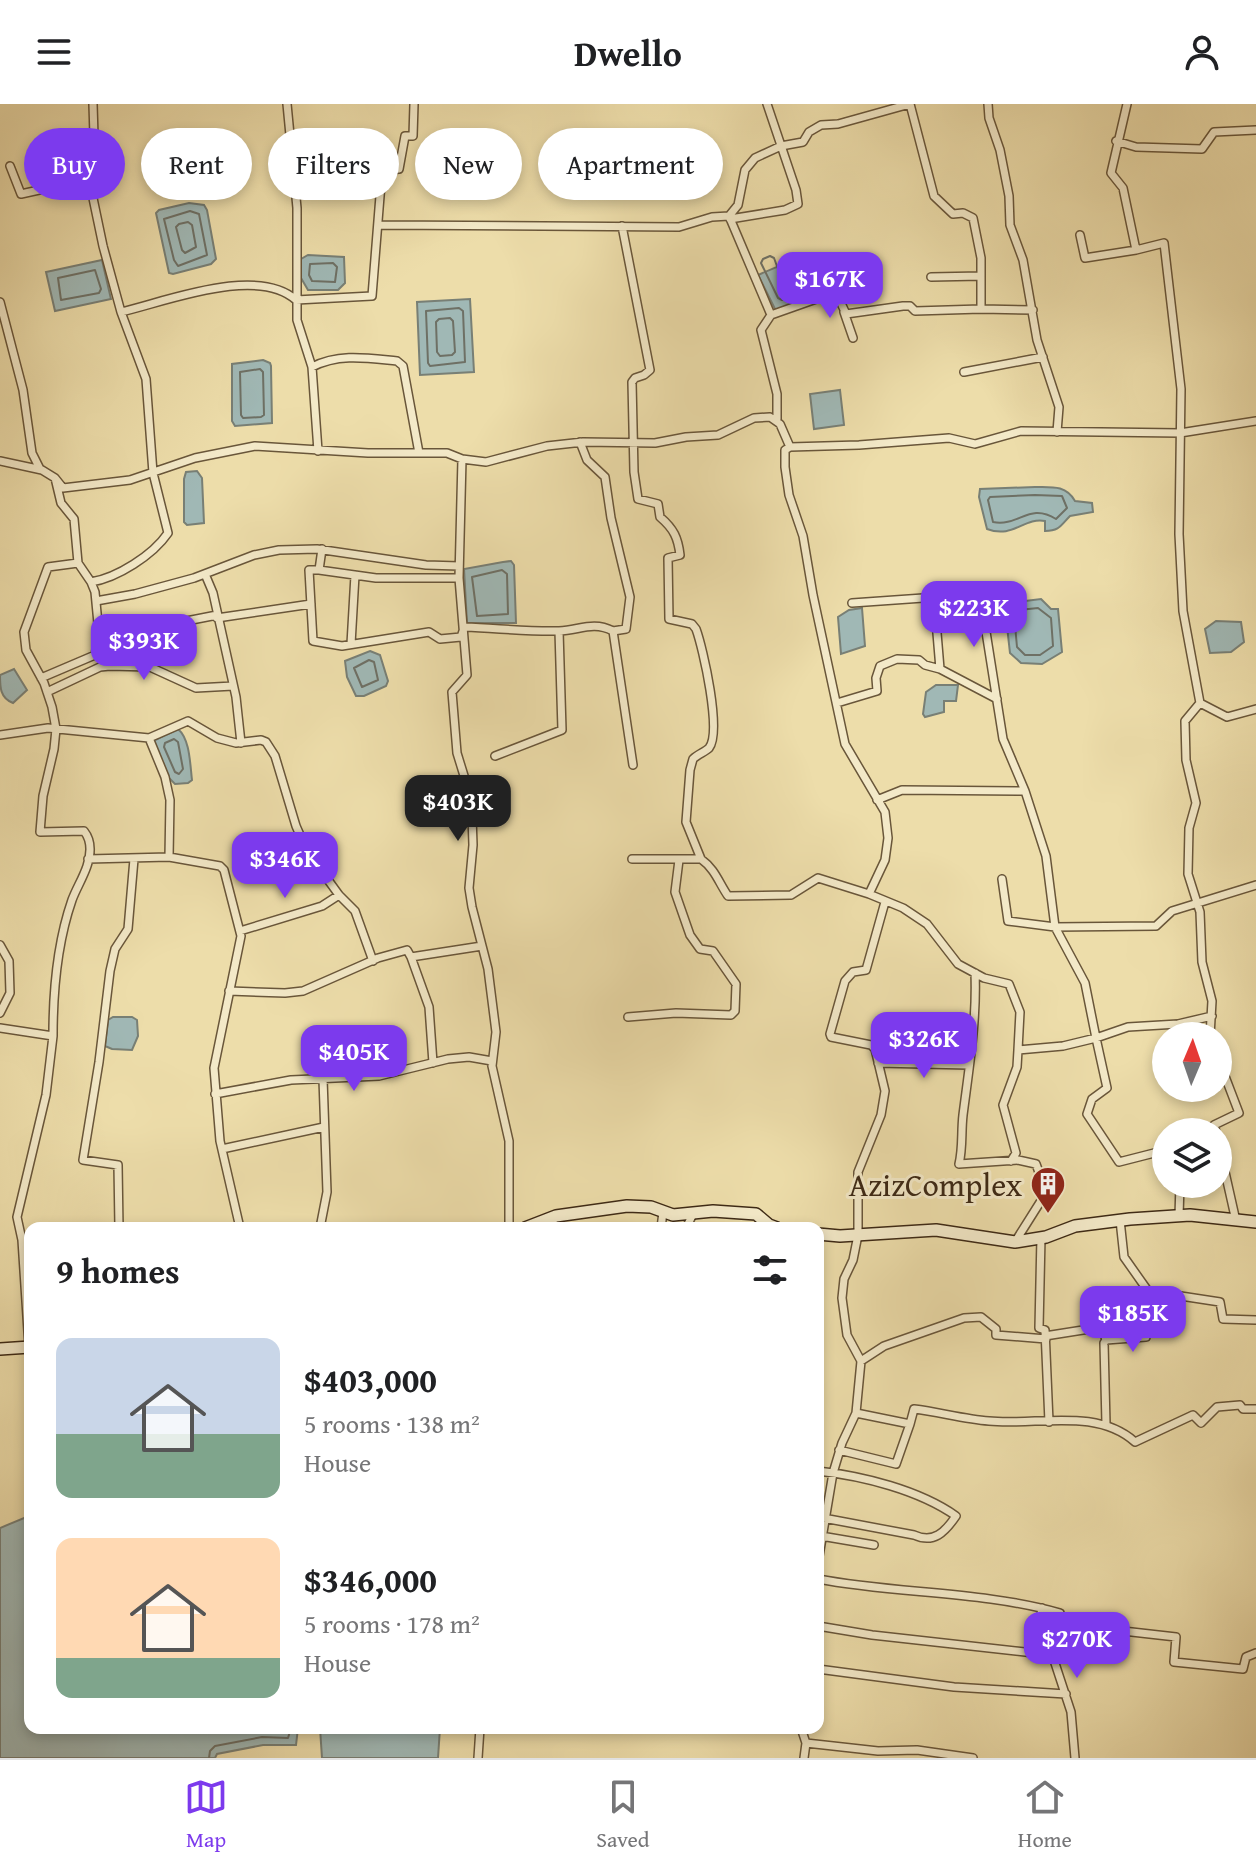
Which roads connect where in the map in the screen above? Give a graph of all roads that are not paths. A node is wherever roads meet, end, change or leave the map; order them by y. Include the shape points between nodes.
1 (93, 104) edge
2 (287, 104) edge
3 (414, 104) edge
4 (767, 104) edge
5 (910, 104) edge
6 (988, 104) edge
7 (1127, 104) edge
8 (94, 128) edge
9 (289, 128) edge
10 (1256, 130) edge
11 (1116, 141) junction
12 (781, 146) junction
13 (10, 166) dead end
14 (399, 169) edge
15 (24, 193) edge
16 (93, 200) edge
17 (296, 200) edge
18 (380, 200) edge
19 (730, 218) junction
20 (379, 225) junction
21 (622, 226) junction
22 (1080, 235) dead end
23 (1136, 250) junction
24 (981, 276) junction
25 (931, 277) dead end
26 (836, 292) junction
27 (296, 300) junction
28 (0, 302) edge
29 (981, 309) junction
30 (1033, 310) junction
31 (121, 312) junction
32 (771, 315) junction
33 (853, 338) dead end
34 (1043, 357) junction
35 (312, 367) junction
36 (964, 372) dead end
37 (777, 419) junction
38 (1256, 421) edge
39 (1057, 432) junction
40 (1180, 433) junction
41 (580, 442) junction
42 (633, 443) junction
43 (790, 447) junction
44 (318, 451) junction
45 (419, 453) junction
46 (462, 459) junction
47 (0, 461) edge
48 (42, 470) junction
49 (153, 473) junction
50 (55, 478) junction
51 (322, 549) junction
52 (78, 563) junction
53 (459, 566) junction
54 (319, 570) junction
55 (205, 574) junction
56 (355, 575) junction
57 (459, 578) junction
58 (91, 582) junction
59 (934, 597) junction
60 (96, 601) junction
61 (852, 603) dead end
62 (311, 604) junction
63 (217, 616) junction
64 (464, 625) junction
65 (559, 631) junction
66 (613, 631) junction
67 (99, 634) junction
68 (351, 644) junction
69 (940, 669) junction
70 (41, 678) junction
71 (233, 686) junction
72 (47, 692) junction
73 (997, 699) junction
74 (837, 703) junction
75 (1200, 703) junction
76 (1256, 709) edge
77 (56, 729) junction
78 (0, 735) edge
79 (149, 738) junction
80 (241, 743) junction
81 (495, 756) dead end
82 (633, 765) dead end
83 (1025, 791) junction
84 (877, 800) junction
85 (169, 857) junction
86 (88, 859) junction
87 (134, 859) junction
88 (632, 859) dead end
89 (701, 859) junction
90 (679, 860) junction
91 (1002, 879) dead end
92 (1256, 885) edge
93 (869, 894) junction
94 (339, 895) junction
95 (885, 902) junction
96 (1197, 902) junction
97 (1055, 927) junction
98 (240, 931) junction
99 (0, 945) edge
100 (482, 946) junction
101 (411, 957) junction
102 (373, 961) junction
103 (975, 973) junction
104 (229, 991) junction
105 (0, 1013) edge
106 (1212, 1016) junction
107 (628, 1017) dead end
108 (1211, 1022) edge
109 (0, 1028) edge
110 (53, 1036) junction
111 (1096, 1038) junction
112 (1018, 1050) junction
113 (492, 1061) junction
114 (433, 1063) junction
115 (878, 1063) junction
116 (969, 1065) junction
117 (323, 1079) junction
118 (215, 1094) junction
119 (1232, 1095) edge
120 (1229, 1118) edge
121 (324, 1127) junction
122 (222, 1149) junction
123 (1152, 1154) edge
124 (1010, 1162) junction
125 (1180, 1198) edge
126 (1231, 1198) edge
127 (663, 1212) junction
128 (693, 1214) junction
129 (1179, 1216) junction
130 (1120, 1220) junction
131 (1236, 1221) junction
132 (119, 1222) edge
133 (239, 1222) edge
134 (321, 1222) edge
135 (509, 1222) edge
136 (540, 1222) edge
137 (662, 1222) edge
138 (689, 1222) edge
139 (765, 1222) edge
140 (1256, 1222) edge
141 (824, 1234) edge
142 (858, 1235) junction
143 (1041, 1237) junction
144 (1015, 1242) junction
145 (24, 1267) edge
146 (1148, 1291) junction
147 (1256, 1320) edge
148 (1045, 1337) junction
149 (1106, 1340) junction
150 (24, 1347) edge
151 (0, 1349) edge
152 (861, 1361) junction
153 (1256, 1409) edge
154 (856, 1413) junction
155 (1049, 1422) junction
156 (910, 1424) junction
157 (1106, 1424) junction
158 (839, 1450) junction
159 (824, 1472) edge
160 (833, 1473) junction
161 (824, 1506) edge
162 (824, 1518) edge
163 (824, 1537) edge
164 (874, 1545) dead end
165 (824, 1580) edge
166 (1042, 1608) junction
167 (824, 1627) edge
168 (1034, 1653) junction
169 (1256, 1653) edge
170 (824, 1670) edge
171 (1066, 1694) junction
172 (480, 1734) edge
173 (803, 1734) edge
174 (806, 1743) junction
175 (478, 1758) edge
176 (804, 1758) edge
177 (973, 1758) edge
178 (1075, 1758) edge

1 - 8 street
2 - 9 street
3 - 14 street via 413,136 405,136
4 - 12 street
5 - 12 street via 821,125 803,142
5 - 24 street via 934,196 953,214 973,218
6 - 30 street via 1009,196 1010,225
7 - 11 street
10 - 11 street via 1214,132 1202,149 1136,147
11 - 23 street via 1111,173 1123,188
12 - 19 street via 755,158 745,170
12 - 19 street via 798,204
13 - 15 street
16 - 31 street
17 - 27 street
18 - 20 street
19 - 21 street via 712,217 679,227
19 - 32 street
20 - 21 street
20 - 27 street via 372,296
21 - 42 street via 650,370 632,382
22 - 23 street via 1085,258
23 - 40 street via 1164,243 1181,389
24 - 25 street
24 - 29 street
26 - 29 street via 846,314 903,306 915,311
26 - 32 street
26 - 33 street
27 - 31 street via 257,286 225,287 197,289
27 - 35 street
28 - 48 street via 23,390 32,453
29 - 30 street
30 - 34 street
31 - 49 street via 146,379
32 - 37 street via 761,330 777,394
34 - 36 street
34 - 39 street via 1059,407
35 - 44 street
35 - 45 street via 347,357 397,361 403,366
37 - 42 street via 754,418 718,435
37 - 43 street
38 - 40 street
39 - 40 street
39 - 43 street via 1021,431 975,444 949,438
40 - 75 street via 1183,611
41 - 42 street
41 - 46 street via 486,462
41 - 66 street via 587,460 605,477 630,597 626,629
42 - 89 street via 638,499 658,504 660,517 678,539 680,555 668,558 669,619 696,629 712,695 712,740 709,749 693,759 686,822
43 - 74 street via 785,450 789,495 803,536
44 - 45 street
44 - 49 street via 255,446
45 - 46 street
46 - 53 street
47 - 48 street
48 - 50 street
49 - 50 street via 63,488
49 - 58 street via 167,535 115,576
50 - 52 street via 61,503 74,519
51 - 53 street
51 - 54 street
51 - 55 street via 254,555
52 - 58 street
52 - 70 street via 48,567 24,632 26,650
53 - 57 street
54 - 56 street
54 - 62 street via 309,570
55 - 60 street
55 - 63 street
56 - 57 street
56 - 68 street
57 - 64 street
58 - 60 street
59 - 61 street
59 - 69 street
59 - 73 street via 980,594
60 - 67 street
62 - 63 street
62 - 68 street via 313,641
63 - 67 street
63 - 71 street
64 - 65 street
64 - 68 street via 461,637 440,639 429,632
64 - 100 street via 467,675 452,692 457,753 472,816 469,888
65 - 66 street via 588,625
65 - 81 street via 562,730
66 - 82 street
67 - 70 street via 91,659
69 - 73 street
69 - 74 street via 919,660 889,661 880,666 877,691
70 - 72 street
71 - 72 street via 196,688 150,667 110,666
71 - 80 street
72 - 77 street
73 - 83 street via 1003,739
74 - 84 street via 845,744
75 - 76 street via 1227,717
75 - 96 street via 1185,721 1186,760 1196,803 1189,828 1188,874
77 - 78 street
77 - 79 street
77 - 86 street via 40,832 84,831 90,840
79 - 80 street via 188,721 217,738
79 - 85 street via 170,800
80 - 94 street via 266,742 307,851
83 - 84 street via 902,790
83 - 97 street via 1046,856
84 - 93 street via 885,812 888,838 885,860
85 - 87 street
85 - 98 street via 224,870
86 - 87 street
86 - 110 street via 72,900 53,990
87 - 132 street via 128,929 115,949 110,971 83,1160 118,1165
88 - 90 street
89 - 90 street
89 - 93 street via 728,896 791,895 818,878
90 - 107 street via 675,892 690,935 700,949 713,951 736,984 735,1011
91 - 97 street via 1008,921
92 - 96 street
93 - 95 street
94 - 98 street via 322,906
94 - 102 street via 355,911
95 - 103 street via 927,924 958,964
95 - 115 street via 866,970 853,972 845,981 830,1034 871,1045
96 - 97 street via 1172,911 1156,926
96 - 106 street
97 - 111 street via 1085,983
98 - 104 street
99 - 105 street via 9,961 10,993
100 - 101 street
100 - 113 street via 496,1032
101 - 102 street via 407,950
101 - 114 street via 429,1007
102 - 104 street via 303,991
103 - 112 street via 1009,984 1020,1012
103 - 116 street
104 - 118 street via 214,1068
106 - 108 street
106 - 111 street via 1128,1027
109 - 110 street
110 - 145 street via 46,1095 17,1217
111 - 112 street
111 - 123 street via 1107,1088 1092,1099 1087,1114 1119,1162
112 - 124 street via 1003,1105 1015,1143
113 - 114 street via 469,1057
113 - 135 street via 507,1122
114 - 117 street via 379,1076
115 - 116 street
115 - 142 street via 885,1091 858,1172
116 - 124 street via 959,1164
117 - 118 street
117 - 121 street
118 - 122 street
119 - 120 street via 1239,1113
121 - 122 street
121 - 134 street via 327,1192
122 - 133 street
124 - 144 street via 1036,1164 1045,1189
125 - 129 street
126 - 131 street
127 - 128 street
127 - 136 street via 627,1206
127 - 137 street
128 - 138 street
128 - 139 street via 756,1214
129 - 130 street
129 - 131 street
130 - 143 street
130 - 146 street via 1124,1257
131 - 140 street
141 - 142 street
142 - 144 street via 936,1230
142 - 152 street via 842,1298 847,1335
143 - 144 street
143 - 148 street via 1039,1328
146 - 147 street via 1220,1302 1223,1319
146 - 149 street via 1146,1337
148 - 149 street via 1096,1326 1105,1329
148 - 152 street via 996,1335 987,1320 964,1318 884,1346
148 - 155 street
149 - 157 street
150 - 151 street
152 - 154 street
153 - 157 street via 1217,1407 1201,1423 1193,1415 1135,1442
154 - 156 street
154 - 158 street
155 - 156 street via 989,1421 914,1409
155 - 157 street
156 - 158 street via 896,1464
158 - 160 street
159 - 160 street
160 - 161 street
160 - 162 street via 923,1498 956,1516 945,1531 924,1540
163 - 164 street
165 - 166 street
166 - 168 street
166 - 169 street via 1060,1613 1061,1624 1176,1637 1174,1662 1243,1669 1246,1657
167 - 168 street
168 - 171 street via 1052,1654
170 - 171 street via 954,1687
171 - 178 street
172 - 175 street
173 - 174 street
174 - 176 street
174 - 177 street

